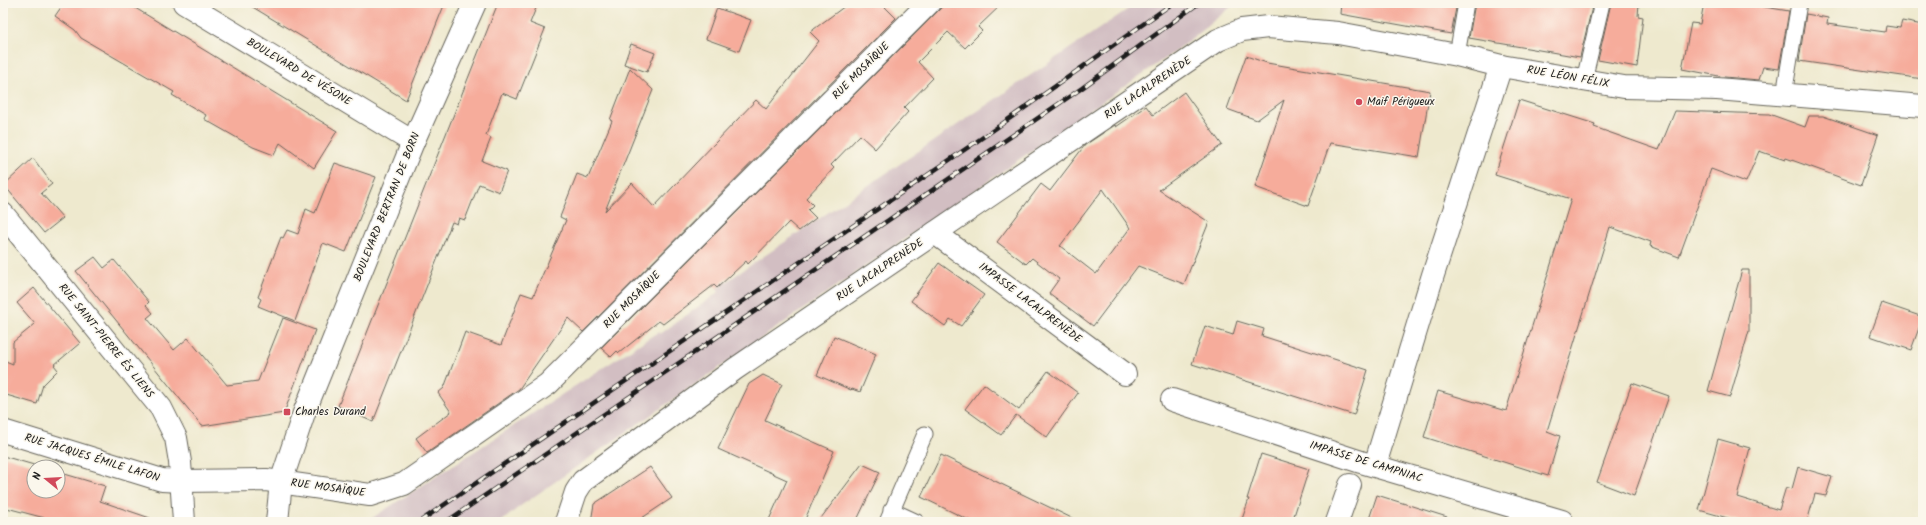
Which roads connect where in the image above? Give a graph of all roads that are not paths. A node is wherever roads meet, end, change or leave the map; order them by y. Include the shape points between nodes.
1 (184, 3) edge
2 (475, 3) edge
3 (929, 3) edge
4 (1466, 3) edge
5 (1602, 3) edge
6 (1799, 3) edge
7 (1218, 40) joint
8 (1457, 55) junction
9 (1501, 66) junction
10 (1584, 80) junction
11 (1784, 95) junction
12 (1923, 106) edge
13 (413, 142) junction
14 (3, 214) edge
15 (935, 233) junction
16 (1125, 374) dead end
17 (1172, 400) dead end
18 (3, 431) edge
19 (925, 434) dead end
20 (1375, 466) junction
21 (181, 481) junction
22 (281, 482) junction
23 (1350, 485) dead end
24 (889, 516) edge
25 (1562, 521) dead end
26 (184, 522) edge
27 (277, 522) edge
28 (566, 522) edge
29 (917, 522) edge
30 (1337, 522) edge

1 - 13 street, BOULEVARD DE VÉSONE
2 - 13 street, BOULEVARD BERTRAN DE BORN
3 - 22 street, RUE MOSAÏQUE via 548,384 404,484 370,495
4 - 8 lane
5 - 10 lane
6 - 11 lane
7 - 8 street, RUE LÉON FÉLIX via 1242,30 1268,27 1338,33
7 - 15 street, RUE LACALPRENÈDE
8 - 9 street, RUE LÉON FÉLIX
9 - 10 street, RUE LÉON FÉLIX
9 - 20 street via 1433,275
10 - 11 street, RUE LÉON FÉLIX via 1624,87 1717,89
11 - 12 street, RUE LÉON FÉLIX
13 - 22 street, BOULEVARD BERTRAN DE BORN via 304,413
14 - 21 street, RUE SAINT-PIERRE ÈS LIENS via 161,408 176,438
15 - 16 street, IMPASSE LACALPRENÈDE
15 - 28 street, RUE LACALPRENÈDE via 735,369 583,481 576,492
17 - 20 street, IMPASSE DE CAMPNIAC
18 - 21 street, RUE JACQUES ÉMILE LAFON via 162,480
19 - 24 lane
20 - 25 street, IMPASSE DE CAMPNIAC
21 - 22 street, RUE MOSAÏQUE via 219,479
21 - 26 street, RUE SAINT-PIERRE ÈS LIENS
22 - 27 street, BOULEVARD BERTRAN DE BORN
23 - 30 street
24 - 29 lane

